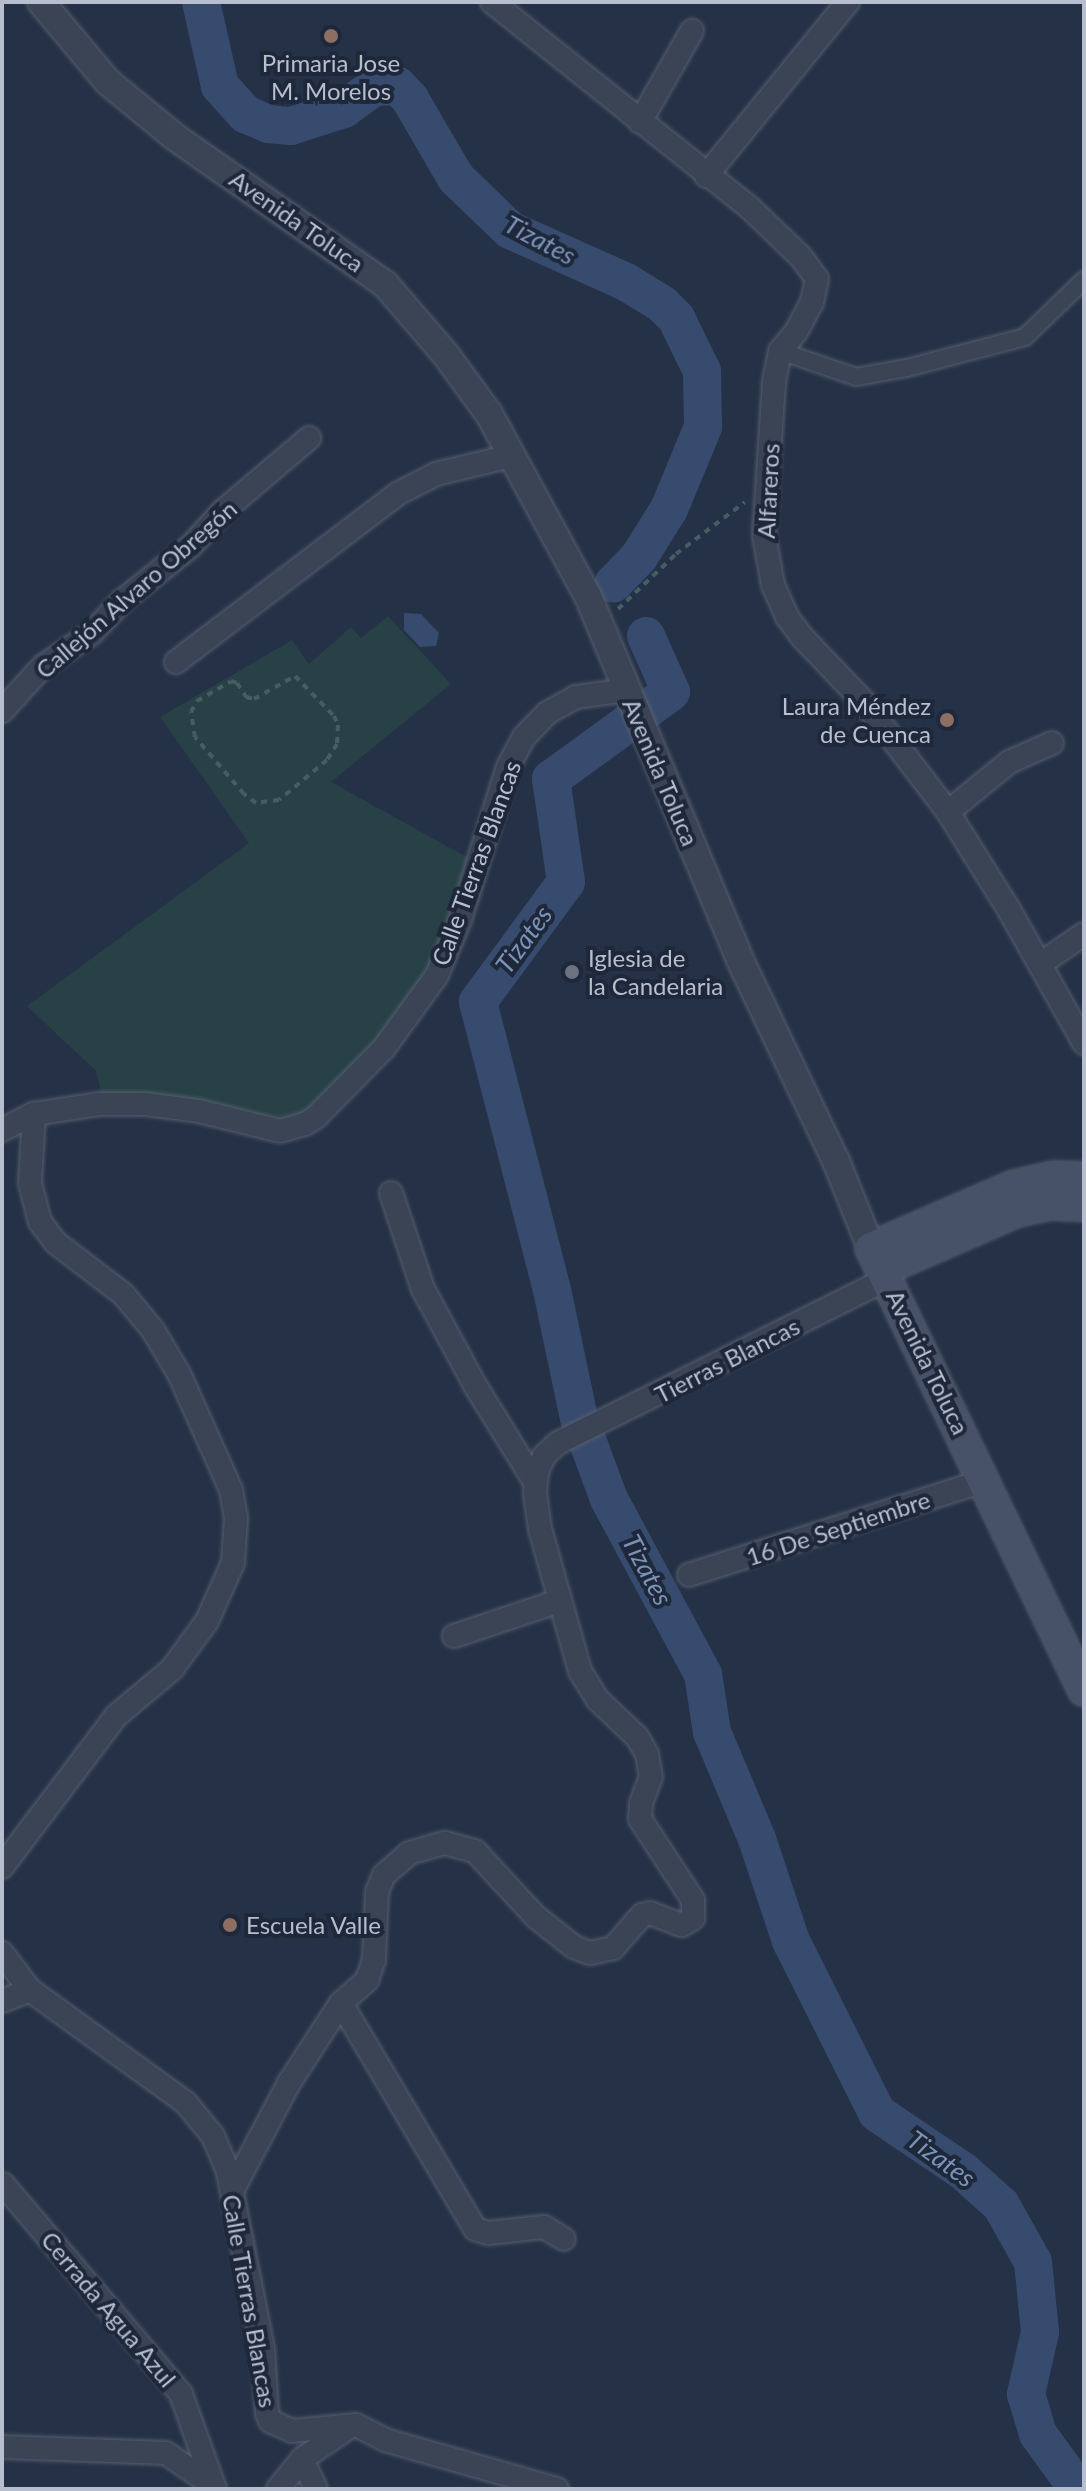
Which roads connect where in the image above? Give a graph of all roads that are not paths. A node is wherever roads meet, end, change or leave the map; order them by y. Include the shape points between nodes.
1 (41, 2) edge
2 (492, 2) edge
3 (848, 2) edge
4 (692, 31) dead end
5 (640, 122) junction
6 (706, 176) junction
7 (1084, 280) edge
8 (780, 351) junction
9 (309, 438) dead end
10 (511, 456) junction
11 (176, 662) dead end
12 (634, 707) junction
13 (2, 711) edge
14 (1052, 743) dead end
15 (948, 812) junction
16 (1084, 934) edge
17 (1040, 964) junction
18 (1084, 1043) edge
19 (34, 1114) junction
20 (2, 1130) edge
21 (1084, 1178) edge
22 (391, 1193) dead end
23 (1084, 1205) edge
24 (880, 1266) junction
25 (986, 1480) junction
26 (535, 1482) junction
27 (689, 1575) dead end
28 (559, 1601) junction
29 (454, 1636) dead end
30 (1084, 1690) edge
31 (2, 1867) edge
32 (2, 1953) edge
33 (30, 1990) junction
34 (2, 2001) edge
35 (341, 2003) junction
36 (3, 2184) edge
37 (232, 2191) junction
38 (564, 2239) dead end
39 (356, 2425) junction
40 (2, 2447) edge
41 (302, 2459) junction
42 (214, 2487) edge
43 (278, 2489) edge
44 (316, 2489) edge
45 (557, 2489) edge

1 - 10 street, Avenida Toluca via 108,82 175,137 385,284 472,390
2 - 5 street, Alfareros
3 - 6 street
4 - 5 street
5 - 6 street, Alfareros
6 - 8 street, Alfareros via 750,208 817,279 812,302
7 - 8 street via 1025,337 907,368 856,377
8 - 15 street, Alfareros via 766,497 765,552 773,585 787,617 864,702
9 - 13 street, Callejón Alvaro Obregón via 92,633 43,666
10 - 11 street via 436,474 397,494
10 - 12 street, Avenida Toluca via 588,596
12 - 19 street, Calle Tierras Blancas via 592,693 547,713 524,737 508,767 437,975 384,1048 316,1117 280,1131 145,1104 100,1104
12 - 24 street, Avenida Toluca via 740,960
14 - 15 street via 1009,762
15 - 17 street, Alfareros
16 - 17 street
17 - 18 street, Alfareros
19 - 20 street, Calle Tierras Blancas
19 - 31 street via 30,1183 40,1222 56,1243 116,1287 153,1330 179,1374 231,1490 236,1518 233,1563 207,1621 172,1669 116,1716
21 - 24 main road via 1054,1177 1014,1186
22 - 26 street via 423,1289
23 - 24 main road via 1050,1204 1017,1211
24 - 25 main road, Avenida Toluca
24 - 26 street, Tierras Blancas via 567,1439 544,1456
25 - 27 street, 16 De Septiembre
25 - 30 main road, Avenida Toluca
26 - 28 street via 536,1509
28 - 29 street
28 - 35 street via 580,1671 598,1700 637,1737 647,1754 651,1777 640,1819 693,1900 693,1918 677,1925 650,1913 634,1921 608,1952 581,1951 536,1917 475,1851 433,1844 395,1861 384,1875 377,1892 371,1970 360,1989
32 - 33 street, Calle Tierras Blancas
33 - 34 street
33 - 37 street, Calle Tierras Blancas via 186,2103 222,2153
35 - 37 street via 289,2083
35 - 38 street via 475,2229 488,2233 544,2227
36 - 42 street, Cerrada Agua Azul via 181,2394
37 - 39 street, Calle Tierras Blancas via 263,2349 270,2421 292,2431
39 - 41 street
39 - 45 street via 385,2440
40 - 42 street via 166,2453
41 - 43 street
41 - 44 street

